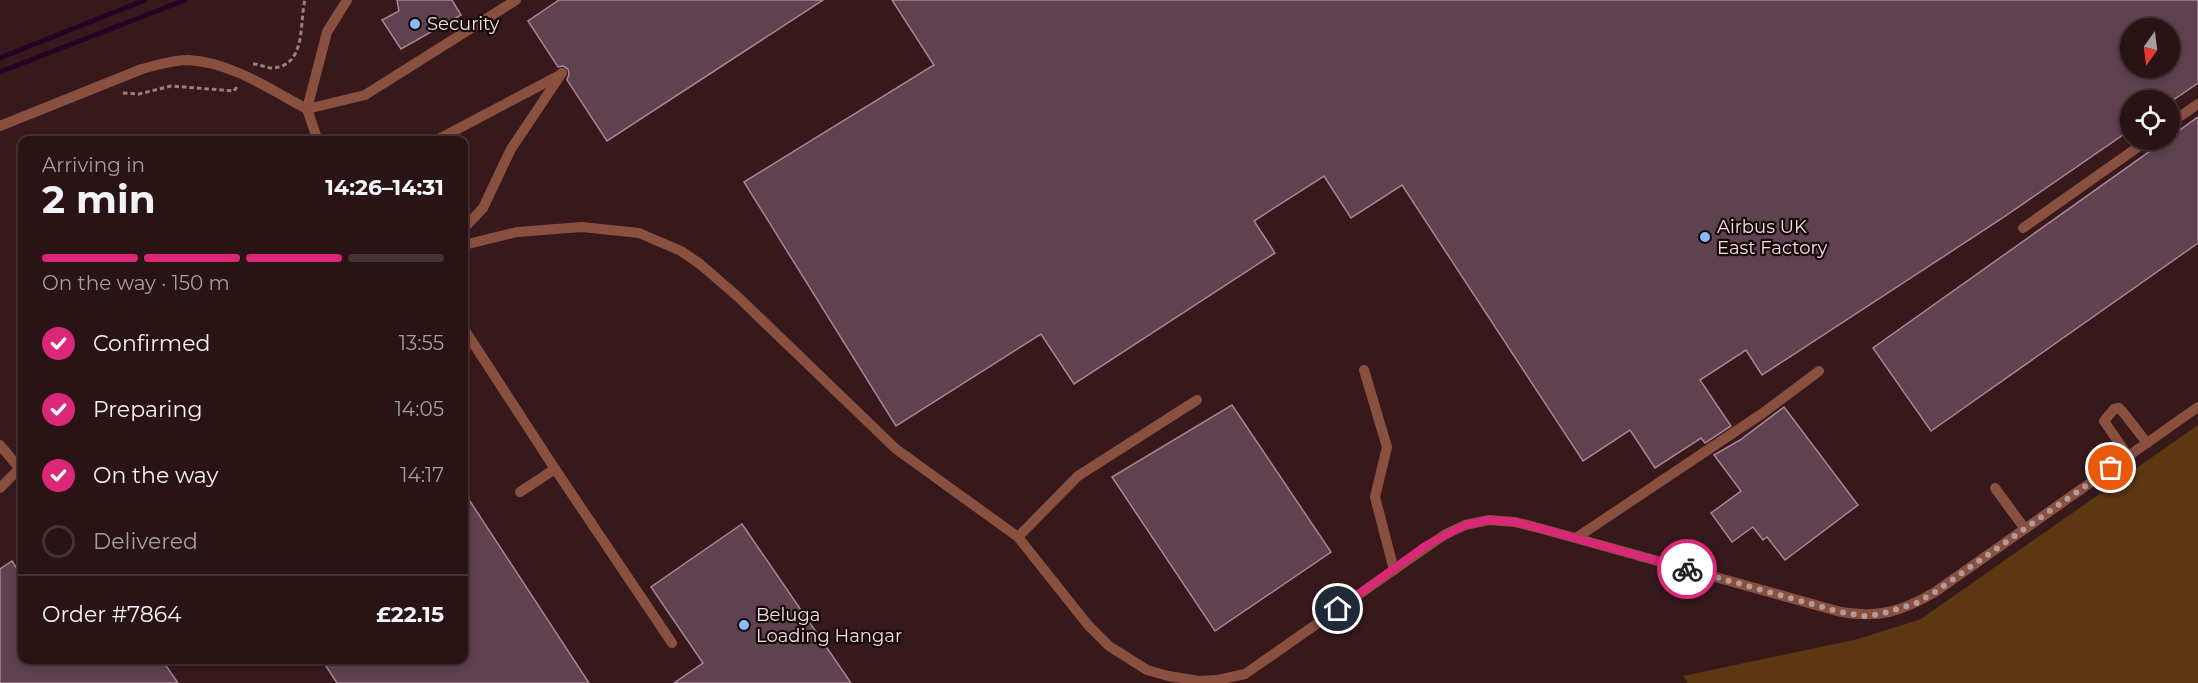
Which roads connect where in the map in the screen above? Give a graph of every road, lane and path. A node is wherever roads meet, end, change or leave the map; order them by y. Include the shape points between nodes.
1 (305, 0) edge
2 (347, 0) edge
3 (516, 0) edge
4 (243, 76) junction
5 (115, 96) dead end
6 (2198, 104) edge
7 (307, 110) junction
8 (2180, 116) edge
9 (0, 126) edge
10 (316, 136) edge
11 (444, 136) edge
12 (2134, 150) edge
13 (468, 224) edge
14 (2024, 228) dead end
15 (468, 244) edge
16 (468, 335) edge
17 (1364, 370) dead end
18 (1819, 371) dead end
19 (1197, 400) dead end
20 (2198, 407) edge
21 (2147, 443) junction
22 (0, 445) edge
23 (2128, 456) junction
24 (18, 464) edge
25 (555, 469) junction
26 (18, 470) edge
27 (0, 488) edge
28 (1995, 488) dead end
29 (520, 492) dead end
30 (2025, 529) junction
31 (1018, 537) junction
32 (1576, 538) junction
33 (1394, 570) junction
34 (672, 643) dead end
35 (1245, 674) junction
36 (1232, 683) edge

1 - 4 path via 300,43 294,57 271,68 251,63
2 - 7 lane via 327,32
3 - 7 lane via 365,95
4 - 5 path via 234,92 171,86
4 - 7 lane
4 - 9 lane via 212,64 166,62
6 - 8 lane
7 - 10 lane
11 - 13 lane via 562,73 511,149 483,208
12 - 14 lane
15 - 31 lane via 518,232 582,227 639,233 681,251 736,296 896,449
16 - 25 lane
17 - 33 lane via 1387,447 1374,496
18 - 32 lane
19 - 31 lane via 1078,476
20 - 21 lane
21 - 23 lane
21 - 23 lane via 2124,411 2114,410 2104,421
22 - 24 lane
23 - 30 lane
25 - 29 lane
25 - 34 lane
26 - 27 lane
28 - 30 lane
30 - 32 lane via 1917,603 1864,616
31 - 35 lane via 1088,626 1109,646 1147,670 1199,681
32 - 33 lane via 1515,522 1489,520 1444,535
33 - 35 lane
35 - 36 lane

